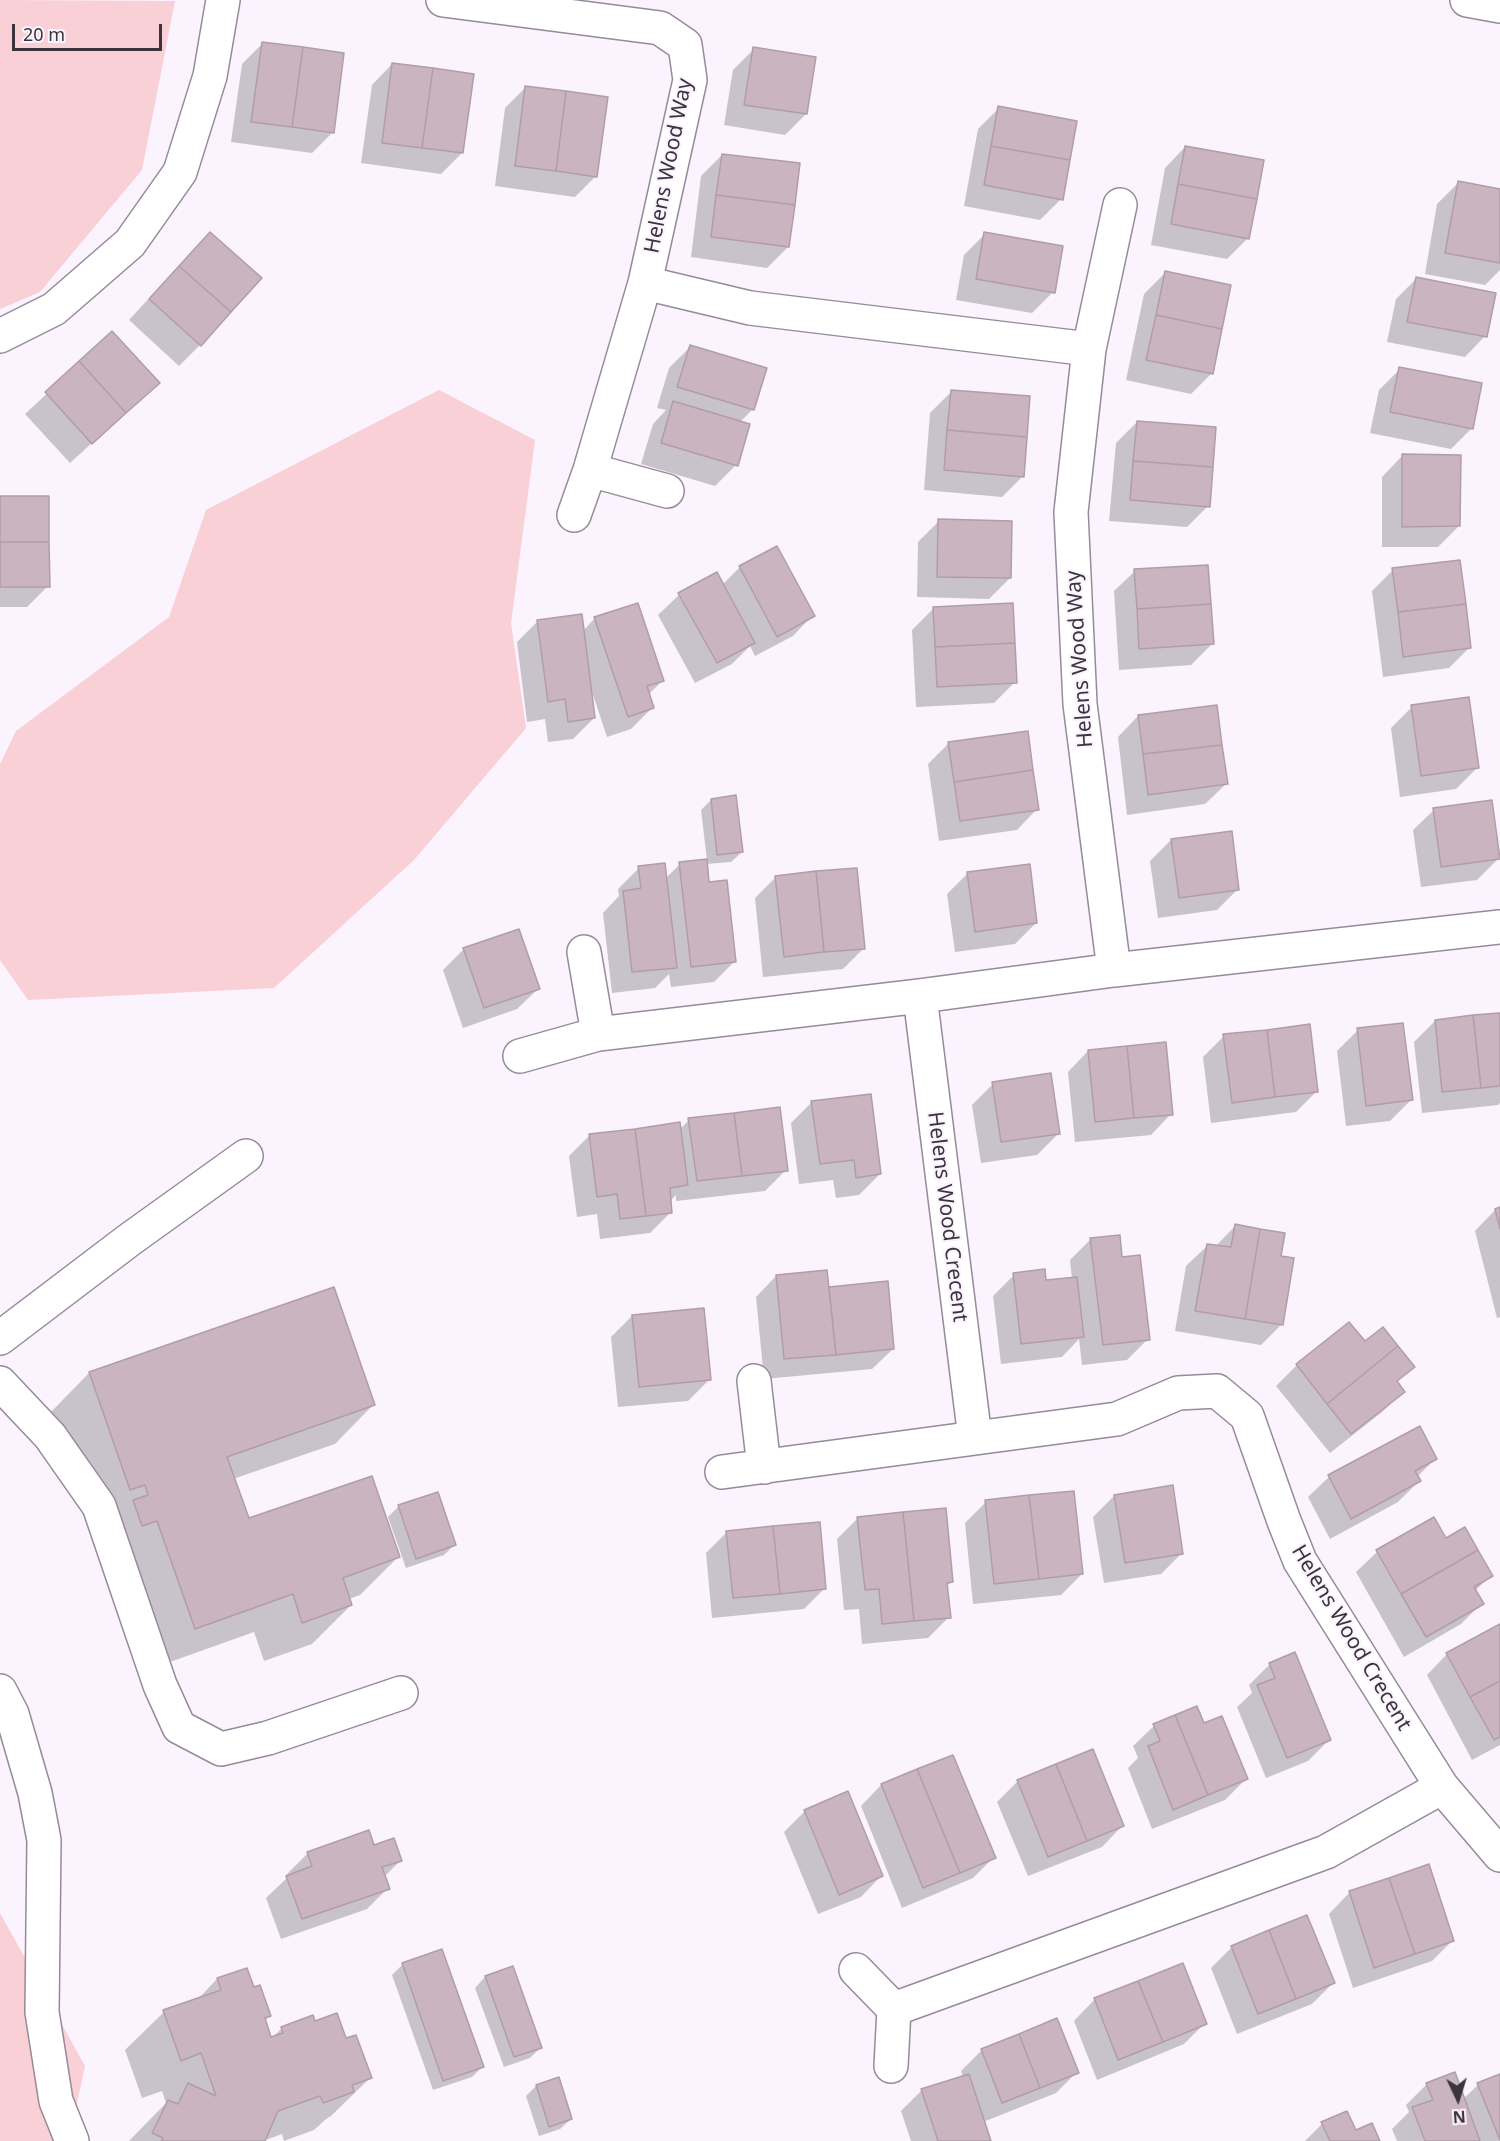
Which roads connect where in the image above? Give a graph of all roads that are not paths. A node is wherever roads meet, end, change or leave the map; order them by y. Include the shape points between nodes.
1 (223, 0) edge
2 (443, 0) edge
3 (1467, 0) edge
4 (1500, 6) edge
5 (1120, 205) dead end
6 (645, 283) junction
7 (0, 336) edge
8 (1089, 349) junction
9 (590, 470) junction
10 (667, 491) dead end
11 (574, 515) dead end
12 (1500, 927) edge
13 (584, 952) dead end
14 (1114, 970) junction
15 (920, 996) junction
16 (598, 1034) junction
17 (520, 1056) dead end
18 (246, 1156) dead end
19 (0, 1338) edge
20 (754, 1381) dead end
21 (0, 1383) edge
22 (975, 1438) junction
23 (764, 1467) junction
24 (722, 1472) dead end
25 (0, 1691) edge
26 (401, 1693) dead end
27 (1442, 1787) junction
28 (1500, 1855) edge
29 (856, 1970) dead end
30 (894, 2009) junction
31 (891, 2066) dead end
32 (72, 2141) edge

1 - 7 street via 210,76 180,172 130,243 54,309
2 - 6 street, Helens Wood Way via 660,28 685,45 690,80
3 - 4 street
5 - 8 street, Helens Wood Way
6 - 8 street, Helens Wood Way via 750,308
6 - 9 street, Helens Wood Way
8 - 14 street, Helens Wood Way via 1071,512 1080,704
9 - 10 street
9 - 11 street, Helens Wood Way
12 - 14 street
13 - 16 street
14 - 15 street
15 - 16 street
15 - 22 street, Helens Wood Crecent
16 - 17 street
18 - 19 street
20 - 23 street
21 - 26 street via 50,1437 99,1506 160,1685 179,1727 221,1749 268,1738
22 - 23 street, Helens Wood Crecent
22 - 27 street, Helens Wood Crecent via 1117,1419 1178,1393 1217,1391 1247,1416 1300,1561
23 - 24 street, Helens Wood Crecent
25 - 32 street via 12,1714 44,1840 42,2012 56,2101
27 - 28 street, Helens Wood Crecent
27 - 30 street via 1326,1852
29 - 30 street
30 - 31 street

